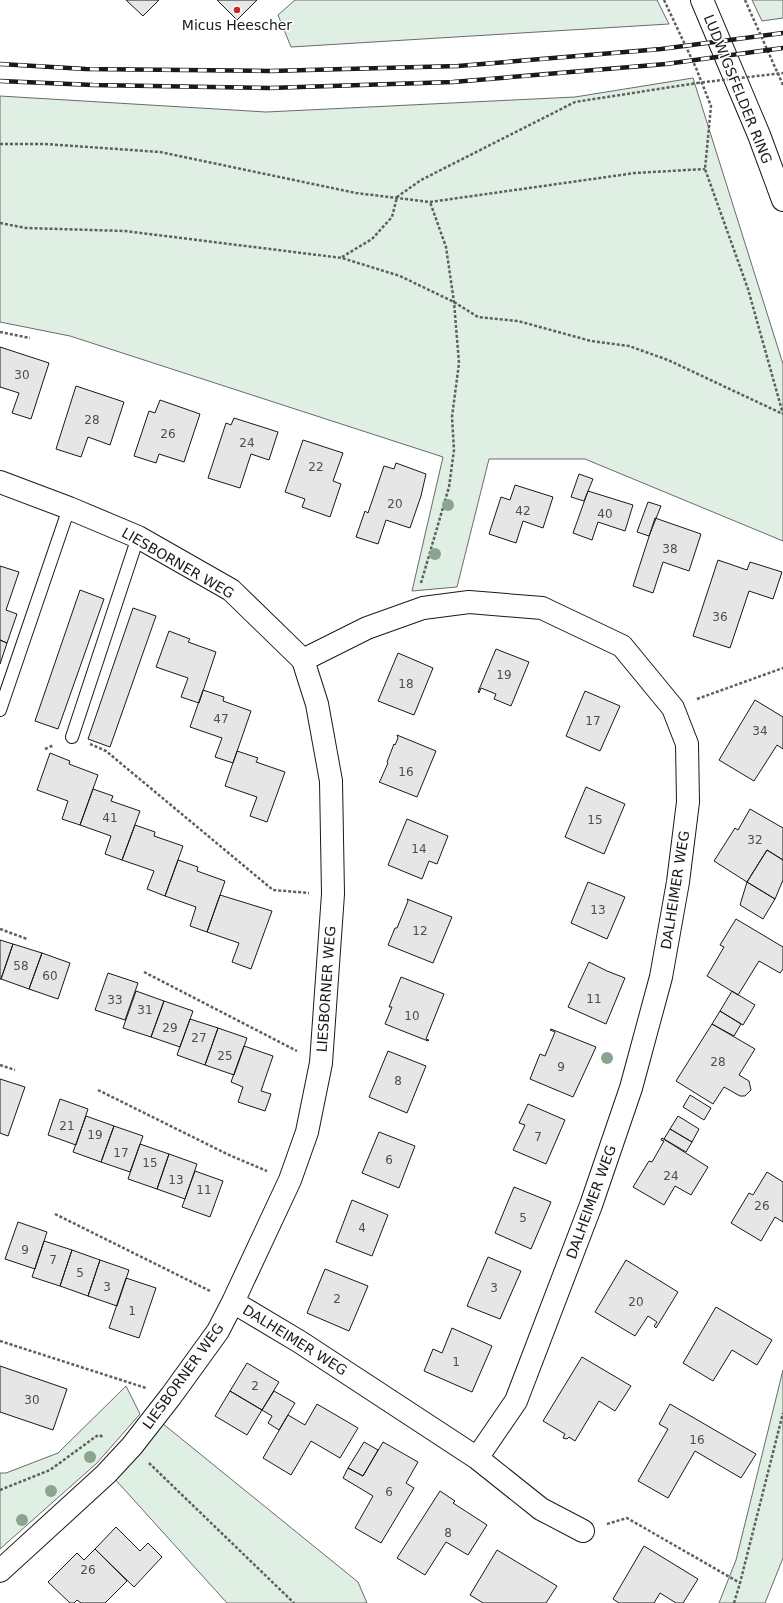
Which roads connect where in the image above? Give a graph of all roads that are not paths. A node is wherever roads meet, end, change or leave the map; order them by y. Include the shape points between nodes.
1 (702, 0) edge
2 (783, 200) edge
3 (0, 482) edge
4 (69, 508) junction
5 (138, 537) junction
6 (302, 660) junction
7 (0, 710) edge
8 (72, 737) dead end
9 (234, 1302) junction
10 (477, 1458) junction
11 (583, 1531) road end
12 (0, 1571) edge

1 - 2 street, LUDWIGSFELDER RING via 759,135
3 - 4 street, LIESBORNER WEG
4 - 5 street, LIESBORNER WEG
4 - 7 lane
5 - 6 street, LIESBORNER WEG via 232,590
5 - 8 lane
6 - 9 street, LIESBORNER WEG via 317,704 331,781 333,894 321,1063 307,1132 290,1180
6 - 10 street, DALHEIMER WEG via 367,628 423,608 469,602 542,608 622,646 673,708 687,744 688,802 678,882 661,977 631,1088 591,1205 516,1401
9 - 10 street, DALHEIMER WEG
9 - 12 street, LIESBORNER WEG via 218,1331 132,1446 106,1474
10 - 11 street, DALHEIMER WEG via 541,1509

